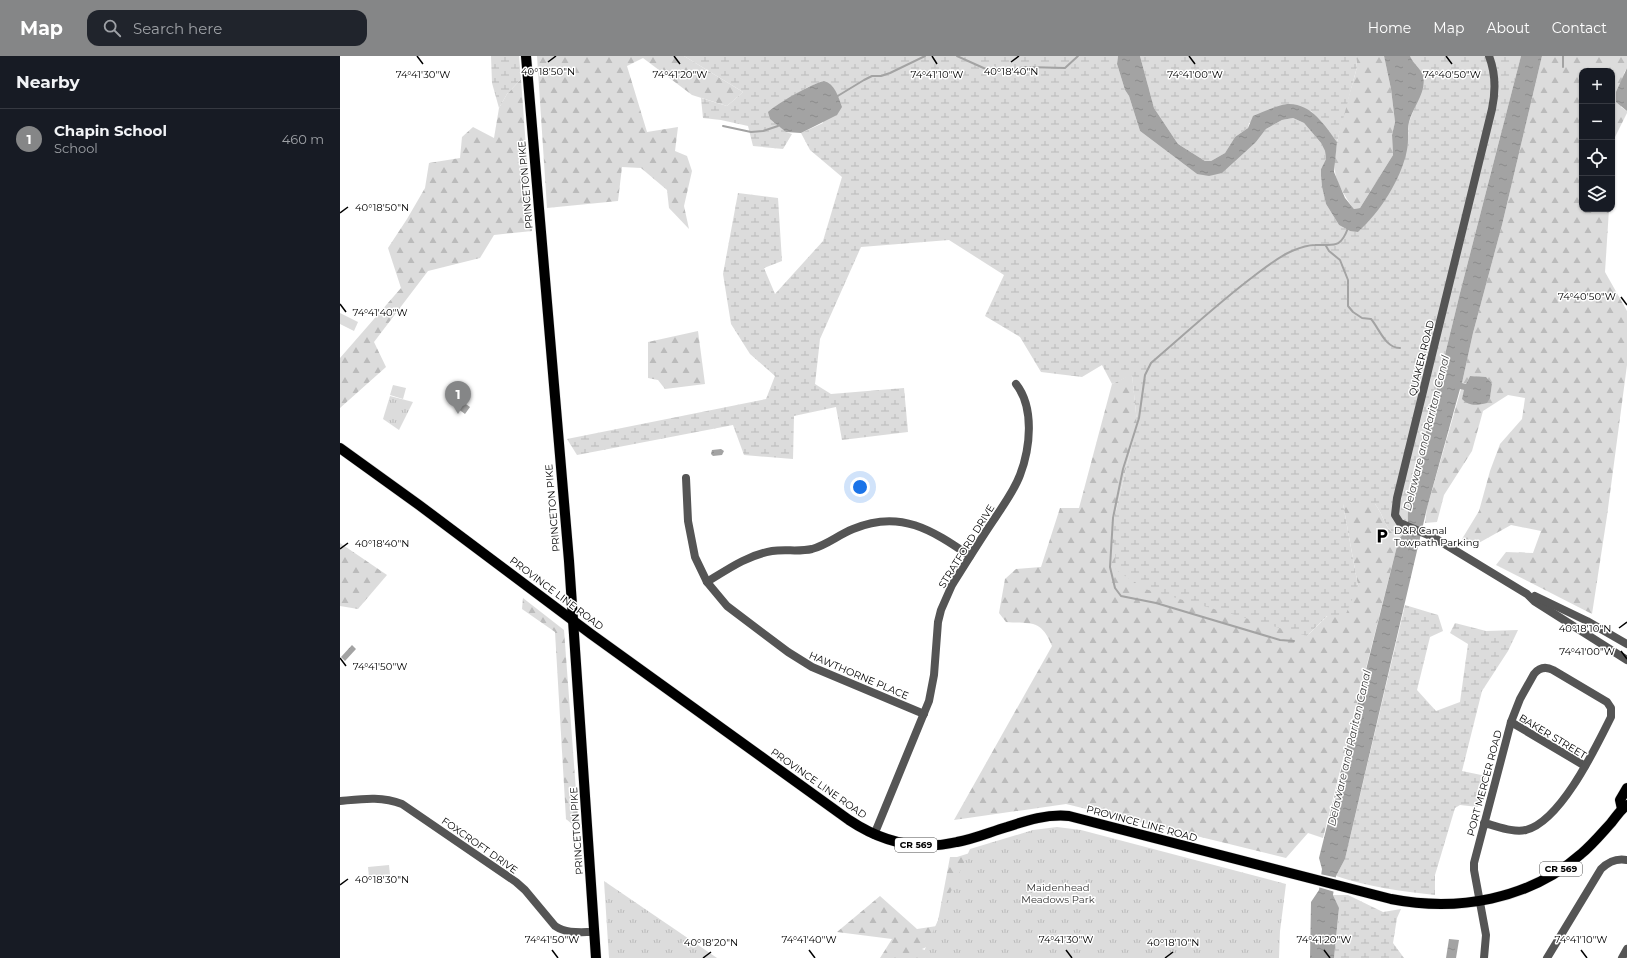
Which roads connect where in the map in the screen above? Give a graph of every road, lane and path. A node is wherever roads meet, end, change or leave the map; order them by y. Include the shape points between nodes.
1 (526, 56) edge
2 (1489, 56) edge
3 (1016, 384) dead end
4 (340, 448) edge
5 (686, 478) dead end
6 (970, 556) junction
7 (707, 582) junction
8 (1527, 594) junction
9 (573, 620) junction
10 (1627, 644) edge
11 (1627, 660) edge
12 (924, 714) junction
13 (1511, 722) junction
14 (1585, 766) junction
15 (1627, 788) edge
16 (340, 801) edge
17 (1625, 809) edge
18 (1484, 823) junction
19 (874, 835) junction
20 (1627, 860) edge
21 (1481, 901) junction
22 (594, 932) junction
23 (1627, 949) edge
24 (596, 958) edge
25 (1484, 958) edge
26 (1547, 958) edge
27 (1622, 958) edge

1 - 9 main road, PRINCETON PIKE
2 - 8 street, QUAKER ROAD via 1494,75 1495,97 1397,498 1395,515 1397,520 1405,525 1446,544
3 - 6 street, STRATFORD DRIVE via 1023,395 1028,416 1024,464 1014,488
4 - 9 main road, PROVINCE LINE ROAD
5 - 7 street, HAWTHORNE PLACE via 692,546
6 - 7 street via 924,528 900,522 877,523 854,529 826,544 810,549 774,551 752,556
6 - 12 street, STRATFORD DRIVE via 952,585 941,610 932,687
7 - 12 street, HAWTHORNE PLACE via 736,614 798,659 827,674
8 - 10 street, QUAKER ROAD via 1587,621
8 - 11 street, QUAKER ROAD
9 - 19 main road, PROVINCE LINE ROAD / CR 569 via 849,820
9 - 22 main road, PRINCETON PIKE
12 - 19 street, STRATFORD DRIVE
13 - 14 street, BAKER STREET
13 - 14 street, PORT MERCER ROAD via 1520,699 1540,665 1607,702 1613,707 1612,714
13 - 18 street, PORT MERCER ROAD
14 - 18 street via 1573,788 1558,805 1527,830 1514,830
15 - 17 main road, PROVINCE LINE ROAD / CR 569 via 1620,800
16 - 22 street, FOXCROFT DRIVE via 373,798 402,804 517,882 555,926 571,932
17 - 21 main road, PROVINCE LINE ROAD / CR 569 via 1591,845 1566,866 1532,885
18 - 21 street, PORT MERCER ROAD via 1474,863
19 - 21 main road, PROVINCE LINE ROAD / CR 569 via 909,844 944,845 1035,818 1058,815 1398,900 1425,904
20 - 26 street via 1611,861 1601,868
21 - 25 street, PORT MERCER ROAD via 1486,935
22 - 24 main road, PRINCETON PIKE
23 - 27 street

